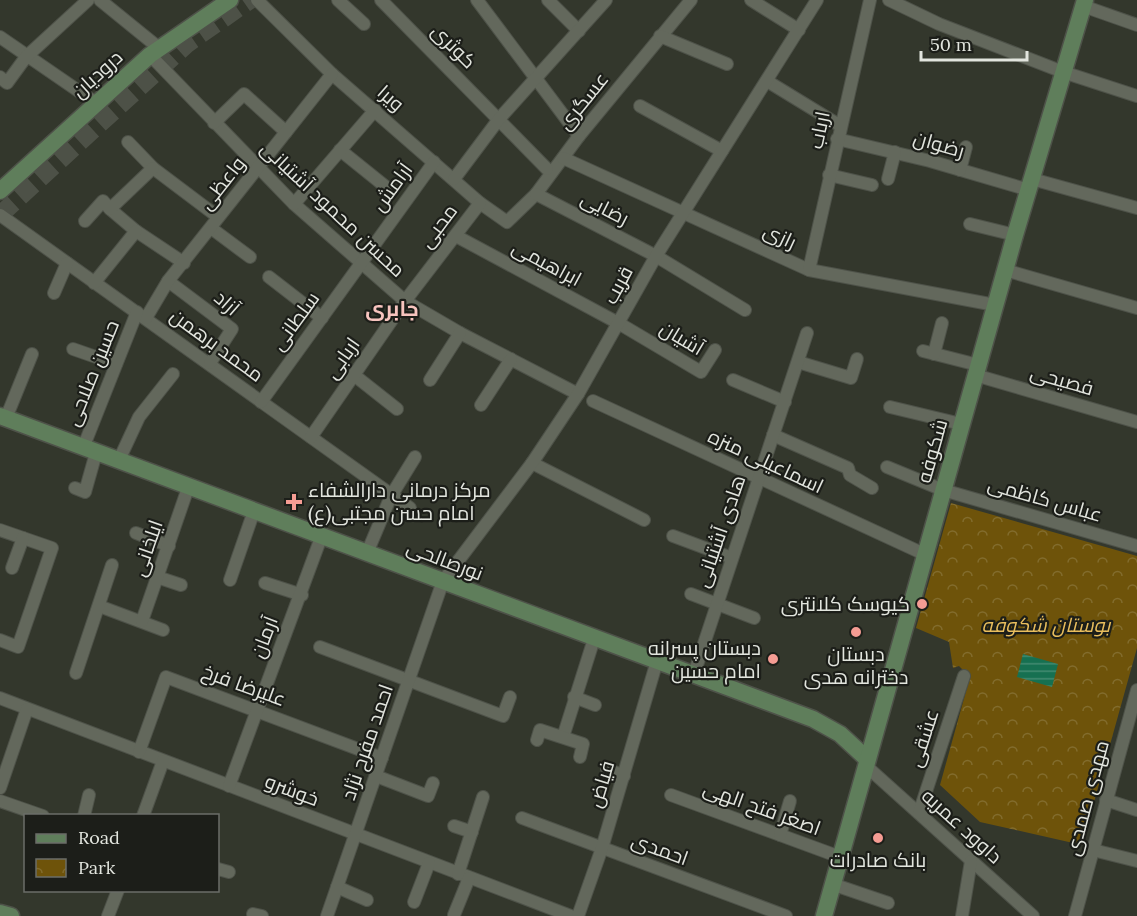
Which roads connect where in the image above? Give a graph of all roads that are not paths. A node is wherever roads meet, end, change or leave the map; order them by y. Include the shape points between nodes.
1 (88, 0) edge
2 (100, 0) edge
3 (230, 0) edge
4 (257, 0) edge
5 (338, 0) edge
6 (381, 0) edge
7 (477, 0) edge
8 (548, 0) edge
9 (606, 0) edge
10 (691, 0) edge
11 (751, 0) edge
12 (817, 0) edge
13 (870, 0) edge
14 (889, 0) edge
15 (1084, 3) edge
16 (363, 24) dead end
17 (1137, 25) edge
18 (799, 30) junction
19 (579, 31) junction
20 (660, 36) junction
21 (0, 37) edge
22 (154, 52) junction
23 (26, 57) junction
24 (727, 64) dead end
25 (1063, 72) junction
26 (332, 74) junction
27 (0, 77) edge
28 (535, 78) junction
29 (767, 81) junction
30 (1137, 96) edge
31 (96, 103) junction
32 (640, 106) dead end
33 (375, 110) junction
34 (499, 119) junction
35 (214, 123) junction
36 (840, 125) junction
37 (286, 132) junction
38 (579, 136) junction
39 (837, 139) junction
40 (128, 142) dead end
41 (966, 147) dead end
42 (340, 150) junction
43 (722, 151) junction
44 (895, 152) junction
45 (563, 158) junction
46 (434, 162) junction
47 (153, 168) junction
48 (258, 168) junction
49 (546, 169) dead end
50 (960, 170) junction
51 (829, 176) junction
52 (454, 178) junction
53 (888, 178) dead end
54 (872, 185) dead end
55 (1030, 185) junction
56 (386, 188) dead end
57 (0, 190) edge
58 (536, 194) junction
59 (480, 203) junction
60 (294, 204) junction
61 (1137, 208) edge
62 (110, 209) junction
63 (684, 212) junction
64 (0, 215) edge
65 (218, 217) junction
66 (85, 221) dead end
67 (504, 222) joint
68 (970, 224) dead end
69 (211, 228) junction
70 (136, 231) junction
71 (1015, 235) junction
72 (456, 236) junction
73 (656, 256) junction
74 (250, 257) dead end
75 (67, 263) junction
76 (184, 263) junction
77 (361, 264) junction
78 (809, 270) junction
79 (1005, 270) junction
80 (268, 277) dead end
81 (168, 281) junction
82 (94, 282) junction
83 (54, 293) dead end
84 (405, 301) junction
85 (995, 305) junction
86 (1137, 308) edge
87 (745, 310) dead end
88 (141, 315) junction
89 (322, 318) junction
90 (942, 323) dead end
91 (620, 324) junction
92 (460, 333) junction
93 (807, 333) dead end
94 (73, 349) dead end
95 (715, 350) dead end
96 (32, 354) dead end
97 (512, 359) junction
98 (857, 359) dead end
99 (798, 362) junction
100 (210, 363) junction
101 (116, 364) junction
102 (976, 370) junction
103 (173, 374) dead end
104 (354, 375) junction
105 (430, 380) dead end
106 (733, 380) dead end
107 (578, 394) junction
108 (593, 401) dead end
109 (261, 402) junction
110 (785, 402) junction
111 (481, 405) dead end
112 (890, 407) dead end
113 (398, 409) dead end
114 (3, 417) edge
115 (1137, 422) edge
116 (961, 424) junction
117 (773, 435) junction
118 (311, 437) junction
119 (90, 450) junction
120 (415, 457) dead end
121 (119, 460) junction
122 (532, 463) junction
123 (887, 467) dead end
124 (759, 479) junction
125 (75, 488) dead end
126 (188, 488) junction
127 (872, 488) dead end
128 (943, 489) junction
129 (391, 496) junction
130 (410, 508) dead end
131 (254, 511) junction
132 (644, 520) dead end
133 (0, 530) edge
134 (136, 532) dead end
135 (322, 536) junction
136 (673, 536) dead end
137 (23, 538) junction
138 (169, 546) junction
139 (1137, 546) edge
140 (367, 553) junction
141 (924, 554) junction
142 (732, 558) junction
143 (112, 565) dead end
144 (12, 568) dead end
145 (157, 577) junction
146 (230, 580) dead end
147 (443, 581) junction
148 (265, 583) dead end
149 (181, 585) dead end
150 (691, 594) dead end
151 (302, 595) junction
152 (716, 603) junction
153 (99, 606) junction
154 (754, 618) dead end
155 (142, 621) junction
156 (163, 630) dead end
157 (594, 639) junction
158 (0, 640) edge
159 (320, 647) dead end
160 (657, 661) junction
161 (76, 673) dead end
162 (694, 674) junction
163 (964, 676) dead end
164 (409, 679) junction
165 (1137, 690) edge
166 (510, 697) dead end
167 (574, 697) junction
168 (0, 699) edge
169 (595, 705) dead end
170 (27, 709) junction
171 (258, 711) junction
172 (538, 735) dead end
173 (563, 737) junction
174 (139, 752) junction
175 (580, 757) dead end
176 (382, 758) junction
177 (163, 761) junction
178 (865, 762) junction
179 (607, 769) dead end
180 (376, 776) junction
181 (624, 776) junction
182 (433, 783) dead end
183 (230, 786) junction
184 (0, 788) edge
185 (89, 795) dead end
186 (671, 795) dead end
187 (483, 797) dead end
188 (1106, 800) junction
189 (0, 801) edge
190 (790, 801) dead end
191 (1137, 810) edge
192 (918, 813) junction
193 (37, 814) edge
194 (84, 814) edge
195 (144, 814) edge
196 (522, 818) dead end
197 (454, 826) dead end
198 (472, 832) junction
199 (356, 835) junction
200 (780, 835) junction
201 (602, 849) junction
202 (1093, 850) junction
203 (840, 857) junction
204 (971, 861) junction
205 (1137, 861) edge
206 (429, 863) junction
207 (464, 876) junction
208 (832, 884) junction
209 (337, 887) junction
210 (117, 892) edge
211 (368, 900) dead end
212 (414, 902) dead end
213 (888, 903) dead end
214 (0, 913) edge
215 (454, 915) edge
216 (11, 916) edge
217 (108, 916) edge
218 (327, 916) edge
219 (571, 916) edge
220 (578, 916) edge
221 (786, 916) edge
222 (824, 916) edge
223 (962, 916) edge
224 (1033, 916) edge
225 (1075, 916) edge

1 - 23 street
2 - 22 street, محسن محمود آشتیانی
3 - 22 main road, درودیان
4 - 26 street, ویرا
5 - 16 street
6 - 34 street, کوثری
7 - 28 street
8 - 19 street
9 - 19 street
10 - 20 street, عسگری
11 - 18 street
12 - 18 street, قریب
13 - 36 street, ارباب
14 - 25 street via 939,24
15 - 17 street
15 - 25 main road, شکوفه
18 - 29 street, قریب
19 - 28 street
20 - 24 street
20 - 38 street, عسگری
21 - 23 street
22 - 31 main road, درودیان
22 - 35 street, محسن محمود آشتیانی
23 - 27 street via 7,82
23 - 31 street
25 - 30 street
25 - 55 main road, شکوفه
26 - 33 street, ویرا
26 - 37 street, واعظی
28 - 34 street
28 - 38 street
29 - 36 street
29 - 43 street, قریب
31 - 57 main road, درودیان
32 - 43 street
33 - 42 street
33 - 46 street, ویرا
34 - 49 street, کوثری
34 - 52 street
35 - 37 street via 244,94
35 - 48 street, محسن محمود آشتیانی
36 - 39 street, ارباب
37 - 48 street, واعظی
38 - 45 street, عسگری
39 - 44 street, رضوان
39 - 51 street, ارباب
40 - 47 street
41 - 50 street
42 - 56 street
42 - 60 street
43 - 63 street, قریب
44 - 50 street, رضوان
44 - 53 street
45 - 58 street, عسگری
45 - 63 street, رازی
46 - 52 street, ویرا
46 - 77 street, آرامش
47 - 62 street
47 - 65 street
48 - 60 street, محسن محمود آشتیانی
48 - 65 street, واعظی
50 - 55 street, رضوان
51 - 54 street
51 - 78 street, ارباب
52 - 59 street, ویرا
55 - 61 street, رضوان
55 - 71 main road, شکوفه
58 - 67 street, عسگری via 510,221
58 - 73 street, رضایی
59 - 67 street, ویرا
59 - 72 street, محبی
60 - 77 street, محسن محمود آشتیانی
62 - 66 street via 103,201
62 - 70 street
63 - 73 street, قریب
63 - 78 street, رازی
64 - 75 street, محمد برهمن
65 - 69 street, واعظی
68 - 71 street
69 - 74 street
69 - 76 street, واعظی
70 - 76 street
70 - 82 street
71 - 79 main road, شکوفه
72 - 84 street, محبی
72 - 91 street, ابراهیمی
73 - 87 street, رضایی
73 - 91 street, قریب
75 - 82 street, محمد برهمن
75 - 83 street
76 - 81 street, واعظی
77 - 84 street, محسن محمود آشتیانی
77 - 89 street, سلطانی
78 - 85 street, رازی
79 - 85 main road, شکوفه
79 - 86 street
80 - 89 street
81 - 88 street, واعظی
81 - 100 street, آزاد via 232,329
82 - 88 street, محمد برهمن
84 - 92 street, محسن محمود آشتیانی
84 - 104 street, اربابی
85 - 102 main road, شکوفه
88 - 100 street, محمد برهمن
88 - 101 street, حسین صلاحی
89 - 109 street, سلطانی
90 - 102 street via 929,352
91 - 95 street, آشیان via 701,372
91 - 107 street, قریب
92 - 97 street, محسن محمود آشتیانی
92 - 105 street
93 - 99 street, هادی آشتیانی
94 - 101 street
96 - 114 street
97 - 107 street, محسن محمود آشتیانی
97 - 111 street
98 - 99 street via 851,378
99 - 110 street, هادی آشتیانی
100 - 109 street, محمد برهمن
101 - 119 street, حسین صلاحی
102 - 115 street, فصیحی
102 - 116 main road, شکوفه
103 - 121 street via 139,417
104 - 113 street
104 - 118 street, اربابی
106 - 110 street
107 - 122 street, قریب
108 - 124 street, اسماعیلی منزه
109 - 118 street, محمد برهمن
110 - 117 street, هادی آشتیانی
112 - 116 street
114 - 119 main road, نورصالحی
116 - 128 main road, شکوفه
117 - 124 street, هادی آشتیانی
117 - 127 street via 848,468 850,475
118 - 129 street, محمد برهمن
119 - 121 main road, نورصالحی
119 - 125 street, حسین صلاحی via 86,492
120 - 129 street
121 - 126 main road, نورصالحی
122 - 132 street
122 - 147 street, قریب
123 - 128 street, عباس کاظمی
124 - 141 street, اسماعیلی منزه
124 - 142 street, هادی آشتیانی
126 - 131 main road, نورصالحی
126 - 138 street, ایلخانی
128 - 139 street, عباس کاظمی
128 - 141 main road, شکوفه
129 - 130 street, محمد برهمن
129 - 140 street
131 - 135 main road, نورصالحی
131 - 146 street
133 - 137 street
134 - 138 street
135 - 140 main road, نورصالحی
135 - 151 street, آرمان
136 - 142 street
137 - 144 street
137 - 158 street via 52,548 18,647
138 - 145 street, ایلخانی
140 - 147 main road, نورصالحی
141 - 178 main road, شکوفه
142 - 152 street, هادی آشتیانی
143 - 153 street
145 - 149 street
145 - 155 street, ایلخانی
147 - 157 main road, نورصالحی
147 - 164 street, احمد مفرح نژاد
148 - 151 street
150 - 152 street
151 - 171 street, آرمان
152 - 154 street
152 - 162 street, هادی آشتیانی
153 - 155 street
153 - 161 street
155 - 156 street
157 - 160 main road, نورصالحی
157 - 167 street
159 - 164 street
160 - 162 main road, نورصالحی
160 - 181 street, فیاض
162 - 178 main road, نورصالحی via 813,718 840,734
163 - 192 street, عشقی
164 - 166 street via 503,716
164 - 176 street, احمد مفرح نژاد
165 - 188 street, مهدی صمدی
167 - 169 street
167 - 173 street
168 - 170 street, خوشرو
170 - 174 street, خوشرو
170 - 184 street
171 - 174 street, علیرضا فرخ via 166,677
171 - 176 street, علیرضا فرخ
171 - 183 street, آرمان
172 - 173 street
173 - 175 street via 584,744
174 - 177 street, خوشرو
176 - 180 street, احمد مفرح نژاد
177 - 183 street, خوشرو
177 - 195 street
178 - 192 street, داوود عمریه
178 - 203 main road, شکوفه
179 - 181 street
180 - 182 street via 428,796
180 - 199 street, احمد مفرح نژاد
181 - 201 street, فیاض
183 - 199 street, خوشرو
185 - 194 street
186 - 200 street, اصغر فتح الهی
187 - 198 street
188 - 191 street
188 - 202 street, مهدی صمدی
189 - 193 street
190 - 200 street
192 - 204 street, داوود عمریه
196 - 201 street, احمدی
197 - 198 street
198 - 207 street
199 - 206 street, خوشرو
199 - 209 street, احمد مفرح نژاد
200 - 203 street, اصغر فتح الهی
201 - 220 street, فیاض
201 - 221 street, احمدی
202 - 205 street
202 - 225 street, مهدی صمدی
203 - 208 main road, شکوفه
204 - 223 street
204 - 224 street, داوود عمریه
206 - 207 street, خوشرو
206 - 212 street
207 - 215 street
207 - 219 street, خوشرو
208 - 213 street
208 - 222 main road, شکوفه
209 - 211 street
209 - 218 street, احمد مفرح نژاد
210 - 217 street
214 - 216 main road

